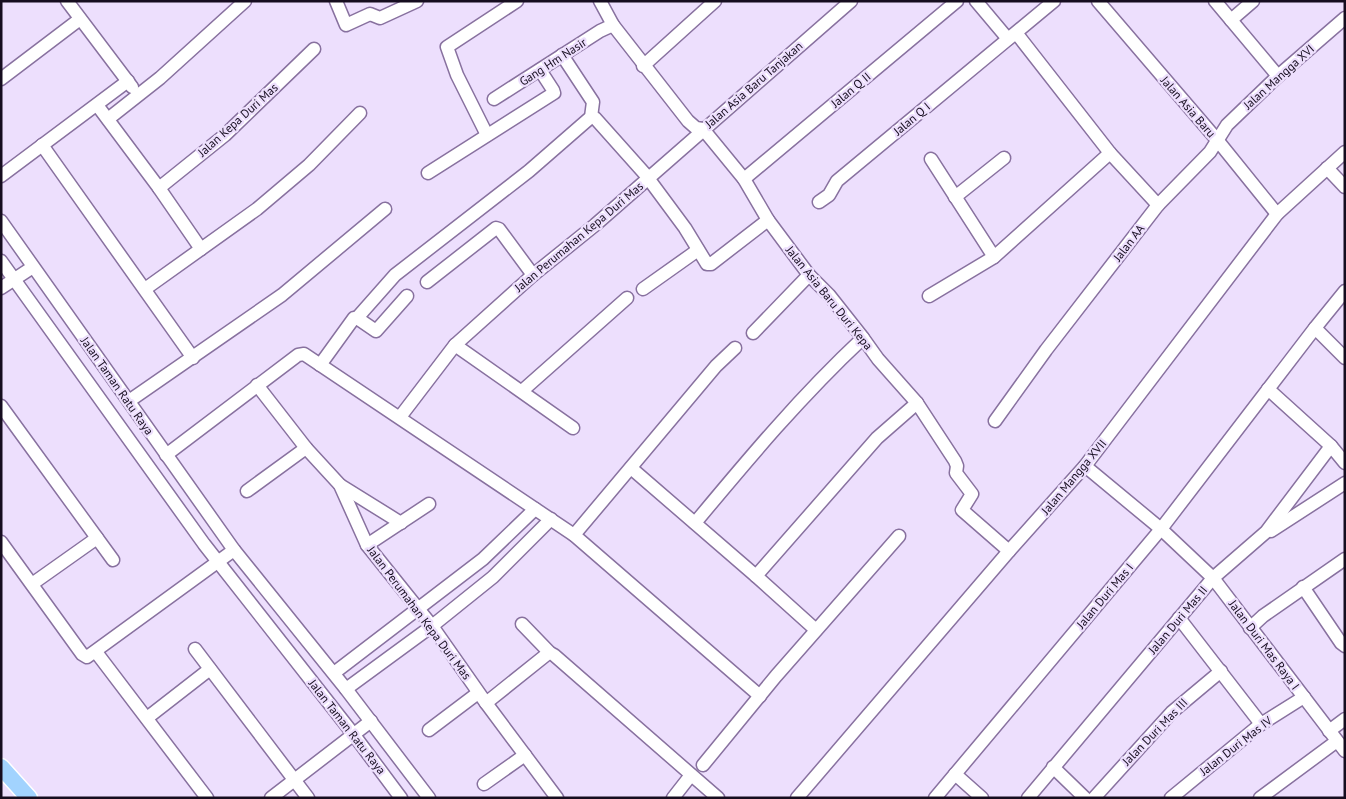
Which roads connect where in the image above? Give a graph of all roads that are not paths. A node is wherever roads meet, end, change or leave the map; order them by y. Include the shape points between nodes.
1 (67, 1) edge
2 (245, 1) edge
3 (336, 1) edge
4 (417, 1) edge
5 (518, 1) edge
6 (600, 1) edge
7 (851, 1) edge
8 (957, 1) edge
9 (976, 1) edge
10 (1054, 1) edge
11 (1098, 1) edge
12 (1215, 1) edge
13 (1252, 1) edge
14 (714, 2) edge
15 (1345, 18) edge
16 (80, 19) junction
17 (1230, 20) junction
18 (613, 25) junction
19 (1012, 36) junction
20 (314, 49) dead end
21 (562, 55) junction
22 (643, 66) junction
23 (540, 70) junction
24 (1278, 76) junction
25 (1, 79) edge
26 (128, 81) junction
27 (138, 96) junction
28 (494, 99) dead end
29 (97, 105) junction
30 (360, 113) dead end
31 (591, 117) junction
32 (108, 119) junction
33 (703, 129) junction
34 (487, 135) junction
35 (1218, 141) junction
36 (42, 145) junction
37 (1345, 152) edge
38 (1110, 153) junction
39 (1004, 158) dead end
40 (931, 159) dead end
41 (1327, 168) junction
42 (428, 173) dead end
43 (1, 176) edge
44 (648, 178) junction
45 (744, 179) junction
46 (1345, 187) edge
47 (159, 188) junction
48 (955, 197) junction
49 (819, 202) dead end
50 (1158, 205) junction
51 (385, 209) dead end
52 (1277, 214) junction
53 (768, 220) junction
54 (1, 221) edge
55 (202, 249) junction
56 (698, 250) junction
57 (994, 257) junction
58 (1, 261) edge
59 (24, 273) junction
60 (533, 275) junction
61 (809, 275) junction
62 (427, 282) dead end
63 (1, 288) edge
64 (145, 289) junction
65 (643, 289) dead end
66 (1345, 291) edge
67 (407, 296) dead end
68 (929, 296) dead end
69 (628, 298) dead end
70 (357, 318) junction
71 (1314, 328) junction
72 (753, 333) dead end
73 (863, 338) junction
74 (455, 344) junction
75 (735, 348) dead end
76 (193, 358) junction
77 (1345, 358) edge
78 (320, 365) junction
79 (257, 386) junction
80 (1268, 390) junction
81 (522, 391) junction
82 (129, 401) junction
83 (917, 403) junction
84 (1, 406) edge
85 (400, 417) junction
86 (995, 421) dead end
87 (574, 428) dead end
88 (1331, 446) junction
89 (306, 448) junction
90 (166, 455) junction
91 (1345, 463) edge
92 (1085, 466) junction
93 (631, 468) junction
94 (1345, 483) edge
95 (340, 484) junction
96 (247, 491) dead end
97 (429, 504) dead end
98 (535, 508) junction
99 (551, 519) junction
100 (401, 522) junction
101 (695, 523) junction
102 (1161, 529) junction
103 (1266, 532) junction
104 (574, 535) junction
105 (899, 536) dead end
106 (97, 538) junction
107 (1, 542) edge
108 (367, 545) junction
109 (1009, 551) junction
110 (227, 556) junction
111 (1345, 559) edge
112 (113, 560) dead end
113 (756, 576) junction
114 (1213, 578) junction
115 (32, 584) junction
116 (1303, 587) junction
117 (418, 610) junction
118 (1179, 618) junction
119 (522, 624) dead end
120 (432, 626) junction
121 (1250, 628) junction
122 (816, 630) junction
123 (1345, 646) edge
124 (195, 649) dead end
125 (96, 652) junction
126 (550, 653) junction
127 (210, 670) junction
128 (1221, 671) junction
129 (334, 674) junction
130 (346, 689) junction
131 (760, 696) junction
132 (1304, 697) junction
133 (482, 698) junction
134 (147, 718) junction
135 (1345, 719) edge
136 (369, 723) junction
137 (1261, 724) junction
138 (429, 730) dead end
139 (355, 734) junction
140 (1333, 736) junction
141 (1345, 751) edge
142 (525, 755) junction
143 (703, 765) dead end
144 (1, 767) edge
145 (1053, 767) junction
146 (956, 774) junction
147 (691, 775) junction
148 (294, 780) junction
149 (484, 784) dead end
150 (29, 798) edge
151 (207, 798) edge
152 (271, 798) edge
153 (308, 798) edge
154 (401, 798) edge
155 (430, 798) edge
156 (557, 798) edge
157 (672, 798) edge
158 (718, 798) edge
159 (797, 798) edge
160 (935, 798) edge
161 (982, 798) edge
162 (1028, 798) edge
163 (1085, 798) edge
164 (1094, 798) edge
165 (1171, 798) edge
166 (1260, 798) edge

1 - 16 street
2 - 27 street
3 - 4 street via 346,25 370,14 380,18
5 - 34 street via 447,47
6 - 18 street, Jalan Asia Baru Tanjakan
7 - 33 street, Jalan Asia Baru Tanjakan
8 - 45 street, Jalan Q II
9 - 19 street
10 - 19 street
11 - 35 street, Jalan Asia Baru
12 - 17 street
13 - 17 street
14 - 22 street
15 - 24 street, Jalan Mangga XVI
16 - 25 street
16 - 26 street
17 - 24 street
18 - 21 street, Gang Hm Nasir
18 - 22 street, Jalan Asia Baru Tanjakan
19 - 38 street
19 - 49 street, Jalan Q I via 838,181 829,195
20 - 47 street, Jalan Kepa Duri Mas via 225,135
21 - 23 street, Gang Hm Nasir
21 - 31 street via 593,102
22 - 33 street, Jalan Asia Baru Tanjakan via 688,122
23 - 28 street, Gang Hm Nasir
23 - 34 street via 554,93
24 - 35 street, Jalan Mangga XVI via 1227,125
26 - 27 street
26 - 29 street
27 - 32 street
29 - 32 street
29 - 36 street
30 - 55 street via 257,209
31 - 44 street
31 - 70 street via 529,171 395,275
32 - 47 street
33 - 44 street, Jalan Perumahan Kepa Duri Mas
33 - 45 street, Jalan Asia Baru Duri Kepa
34 - 42 street
35 - 50 street, Jalan AA
35 - 52 street, Jalan Asia Baru
36 - 43 street
36 - 64 street
37 - 41 street, Jalan Mangga XVII
38 - 50 street
38 - 57 street
39 - 48 street
40 - 48 street
41 - 46 street
41 - 52 street, Jalan Mangga XVII
44 - 56 street
44 - 60 street, Jalan Perumahan Kepa Duri Mas
45 - 53 street, Jalan Asia Baru Duri Kepa
47 - 55 street
48 - 57 street
50 - 86 street, Jalan AA
51 - 76 street via 282,295
52 - 92 street, Jalan Mangga XVII
53 - 56 street via 711,264 706,263
53 - 61 street, Jalan Asia Baru Duri Kepa
54 - 59 street, Jalan Taman Ratu Raya
55 - 64 street
56 - 65 street
57 - 68 street
58 - 59 street, Jalan Taman Ratu Raya
59 - 63 street
59 - 82 street, Jalan Taman Ratu Raya
59 - 110 street, Jalan Taman Ratu Raya
60 - 62 street via 496,228
60 - 74 street, Jalan Perumahan Kepa Duri Mas
61 - 72 street
61 - 73 street, Jalan Asia Baru Duri Kepa
64 - 76 street
66 - 71 street, Jalan Duri Mas I
67 - 70 street via 376,331
69 - 81 street
70 - 78 street via 352,319
71 - 77 street
71 - 80 street, Jalan Duri Mas I
73 - 83 street, Jalan Asia Baru Duri Kepa
73 - 101 street via 781,420
74 - 81 street
74 - 85 street, Jalan Perumahan Kepa Duri Mas
75 - 93 street via 716,366
76 - 82 street
78 - 79 street via 301,354
78 - 85 street
79 - 89 street, Jalan Perumahan Kepa Duri Mas
79 - 90 street
80 - 88 street
80 - 102 street, Jalan Duri Mas I
81 - 87 street
82 - 90 street, Jalan Taman Ratu Raya
83 - 109 street, Jalan Asia Baru Duri Kepa via 957,466 956,473 972,494 962,510
83 - 113 street via 877,438
84 - 106 street
85 - 98 street
88 - 91 street
88 - 103 street, Jalan Duri Mas II
89 - 95 street, Jalan Perumahan Kepa Duri Mas
89 - 96 street
90 - 110 street, Jalan Taman Ratu Raya
92 - 102 street, Jalan Duri Mas Raya I
92 - 109 street, Jalan Mangga XVII
93 - 101 street
93 - 104 street
94 - 103 street
95 - 100 street
95 - 108 street, Jalan Perumahan Kepa Duri Mas
97 - 100 street
98 - 99 street
98 - 117 street, Jalan Taman Ratu Raya via 482,560
99 - 104 street
99 - 120 street, Jalan Taman Ratu Raya via 493,576
100 - 108 street
101 - 113 street
102 - 114 street, Jalan Duri Mas Raya I
102 - 146 street, Jalan Duri Mas I
103 - 114 street, Jalan Duri Mas II
104 - 131 street
105 - 122 street
106 - 112 street
106 - 115 street
107 - 115 street
108 - 117 street, Jalan Perumahan Kepa Duri Mas
109 - 159 street, Jalan Mangga XVII
110 - 125 street
110 - 129 street, Jalan Taman Ratu Raya
110 - 139 street, Jalan Taman Ratu Raya
111 - 116 street
113 - 122 street
114 - 118 street, Jalan Duri Mas II
114 - 121 street, Jalan Duri Mas Raya I
115 - 125 street via 82,654 87,657
116 - 121 street
116 - 123 street
117 - 120 street, Jalan Perumahan Kepa Duri Mas
117 - 129 street, Jalan Taman Ratu Raya
118 - 128 street
118 - 145 street, Jalan Duri Mas II
119 - 126 street
120 - 130 street, Jalan Taman Ratu Raya
120 - 133 street, Jalan Perumahan Kepa Duri Mas
121 - 132 street, Jalan Duri Mas Raya I
122 - 131 street
124 - 127 street
125 - 134 street
126 - 133 street
126 - 147 street
127 - 134 street
127 - 148 street
128 - 137 street
128 - 164 street, Jalan Duri Mas III via 1172,712
129 - 130 street, Jalan Taman Ratu Raya
130 - 136 street, Jalan Taman Ratu Raya
131 - 143 street
132 - 137 street, Jalan Duri Mas IV
132 - 140 street, Jalan Duri Mas Raya I
133 - 138 street
133 - 142 street, Jalan Perumahan Kepa Duri Mas
134 - 151 street
135 - 140 street
136 - 139 street
136 - 155 street, Jalan Taman Ratu Raya
137 - 165 street, Jalan Duri Mas IV
139 - 148 street
139 - 154 street, Jalan Taman Ratu Raya
140 - 141 street, Jalan Duri Mas Raya I
140 - 166 street
142 - 149 street
142 - 156 street, Jalan Perumahan Kepa Duri Mas
144 - 150 main road
145 - 162 street, Jalan Duri Mas II
145 - 163 street
146 - 160 street, Jalan Duri Mas I
146 - 161 street
147 - 157 street
147 - 158 street
148 - 152 street
148 - 153 street

